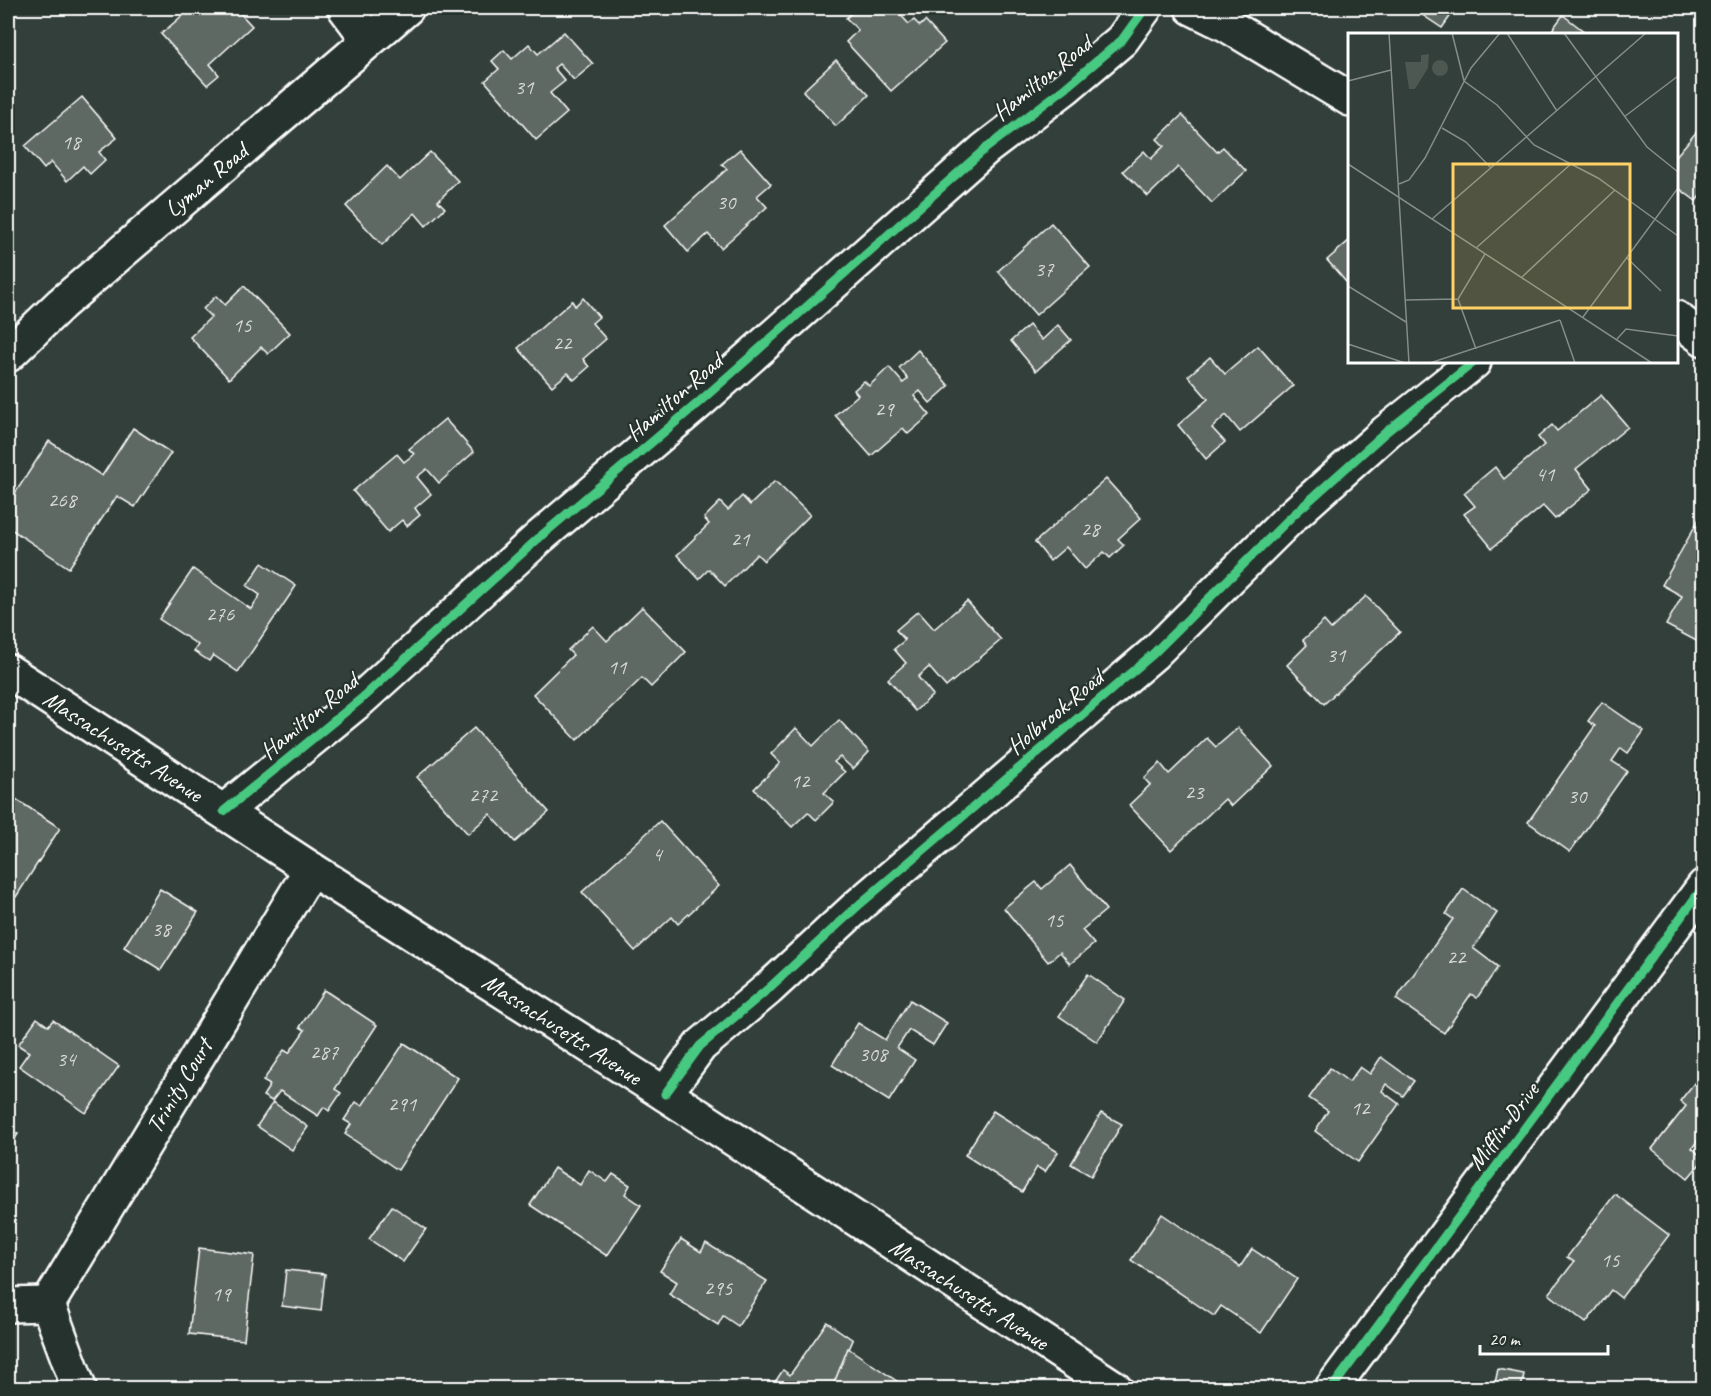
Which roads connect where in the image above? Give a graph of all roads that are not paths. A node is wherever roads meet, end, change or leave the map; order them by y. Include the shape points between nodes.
1 (345, 8) edge
2 (407, 8) edge
3 (1145, 8) edge
4 (1191, 8) edge
5 (369, 40) junction
6 (1348, 98) edge
7 (1678, 319) edge
8 (1704, 339) edge
9 (8, 356) edge
10 (1473, 363) edge
11 (8, 671) edge
12 (224, 811) junction
13 (311, 869) junction
14 (1698, 907) edge
15 (665, 1094) junction
16 (48, 1304) junction
17 (8, 1305) edge
18 (1104, 1386) edge
19 (79, 1389) edge
20 (1332, 1389) edge

1 - 5 street
2 - 5 street, Lyman Road
3 - 12 street, Hamilton Road via 1122,40 985,149 541,536 361,699
4 - 6 street via 1227,25
5 - 9 street, Lyman Road via 61,304
7 - 8 street
10 - 15 street, Holbrook Road via 1386,432 1291,517 1153,654 860,903 700,1046
11 - 12 street, Massachusetts Avenue
12 - 13 street, Massachusetts Avenue
13 - 15 street, Massachusetts Avenue
13 - 16 street, Trinity Court
14 - 20 street, Mifflin Drive
15 - 18 street, Massachusetts Avenue
16 - 17 street
16 - 19 street

